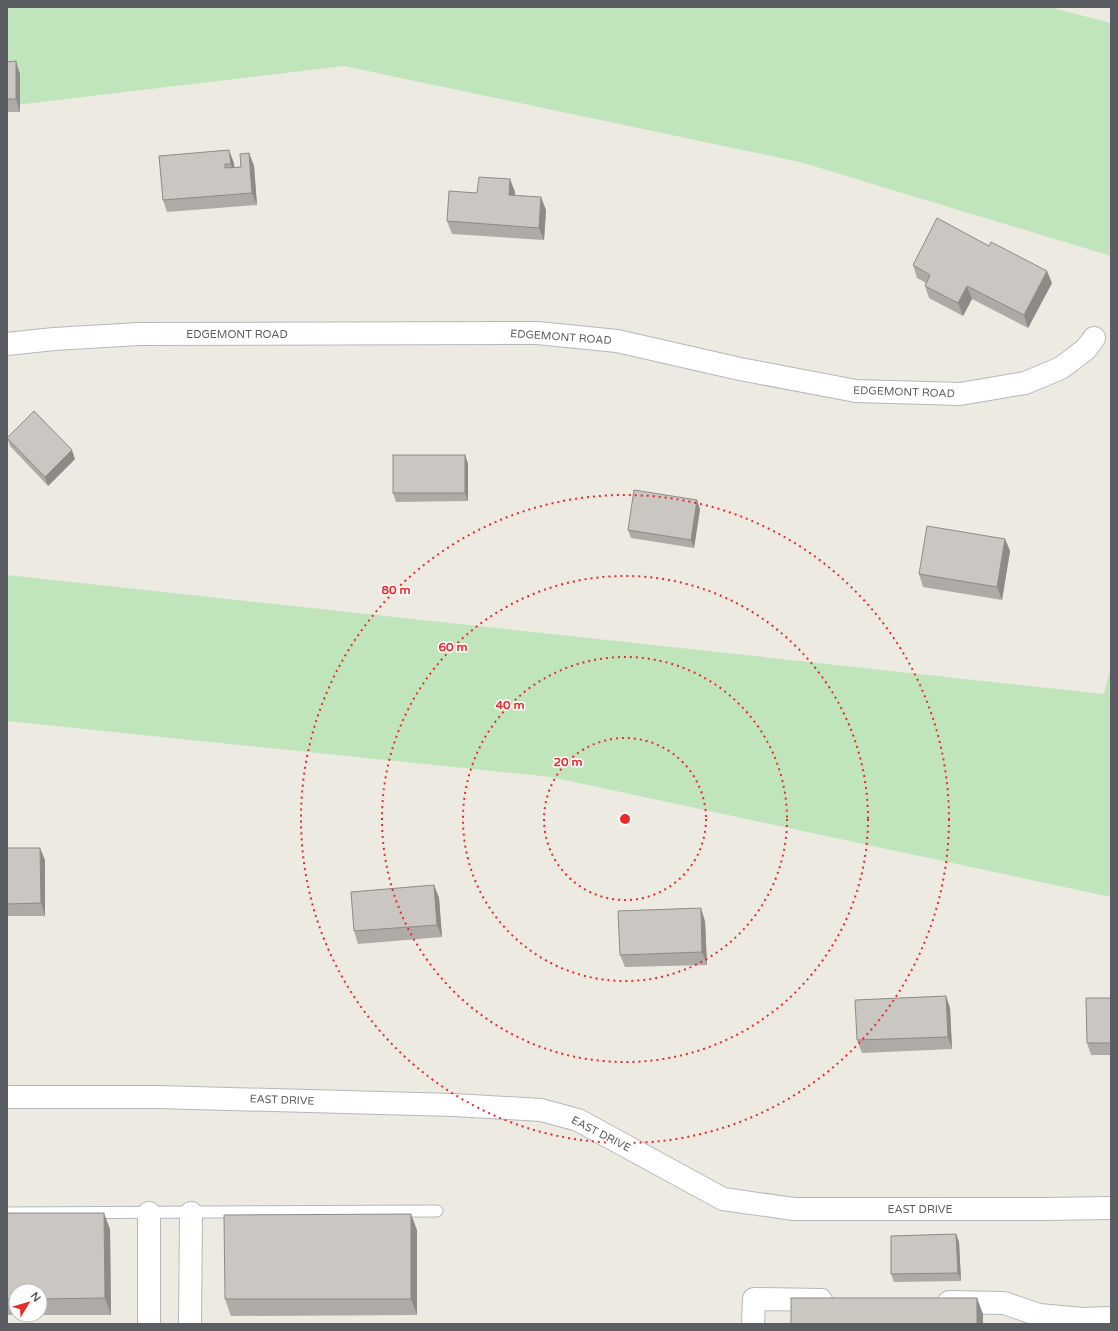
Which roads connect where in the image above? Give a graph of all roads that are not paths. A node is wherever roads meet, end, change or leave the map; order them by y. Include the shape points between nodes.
1 (1094, 338) dead end
2 (7, 344) edge
3 (7, 1097) edge
4 (1111, 1208) edge
5 (436, 1211) dead end
6 (7, 1213) edge
7 (149, 1213) junction
8 (190, 1213) junction
9 (840, 1301) edge
10 (926, 1302) edge
11 (1111, 1318) edge
12 (1038, 1319) edge
13 (1083, 1321) edge
14 (149, 1324) edge
15 (190, 1324) edge
16 (753, 1324) edge

1 - 2 street, EDGEMONT ROAD via 1086,349 1061,368 1025,383 960,394 856,391 740,369 617,341 537,334 138,334
3 - 4 street, EAST DRIVE via 157,1097 454,1105 541,1110 578,1120 722,1199 794,1209
5 - 8 lane
6 - 7 lane
7 - 8 lane
7 - 14 street
8 - 15 street
9 - 16 street via 754,1300
10 - 12 street via 1004,1303
11 - 13 street
12 - 13 street

